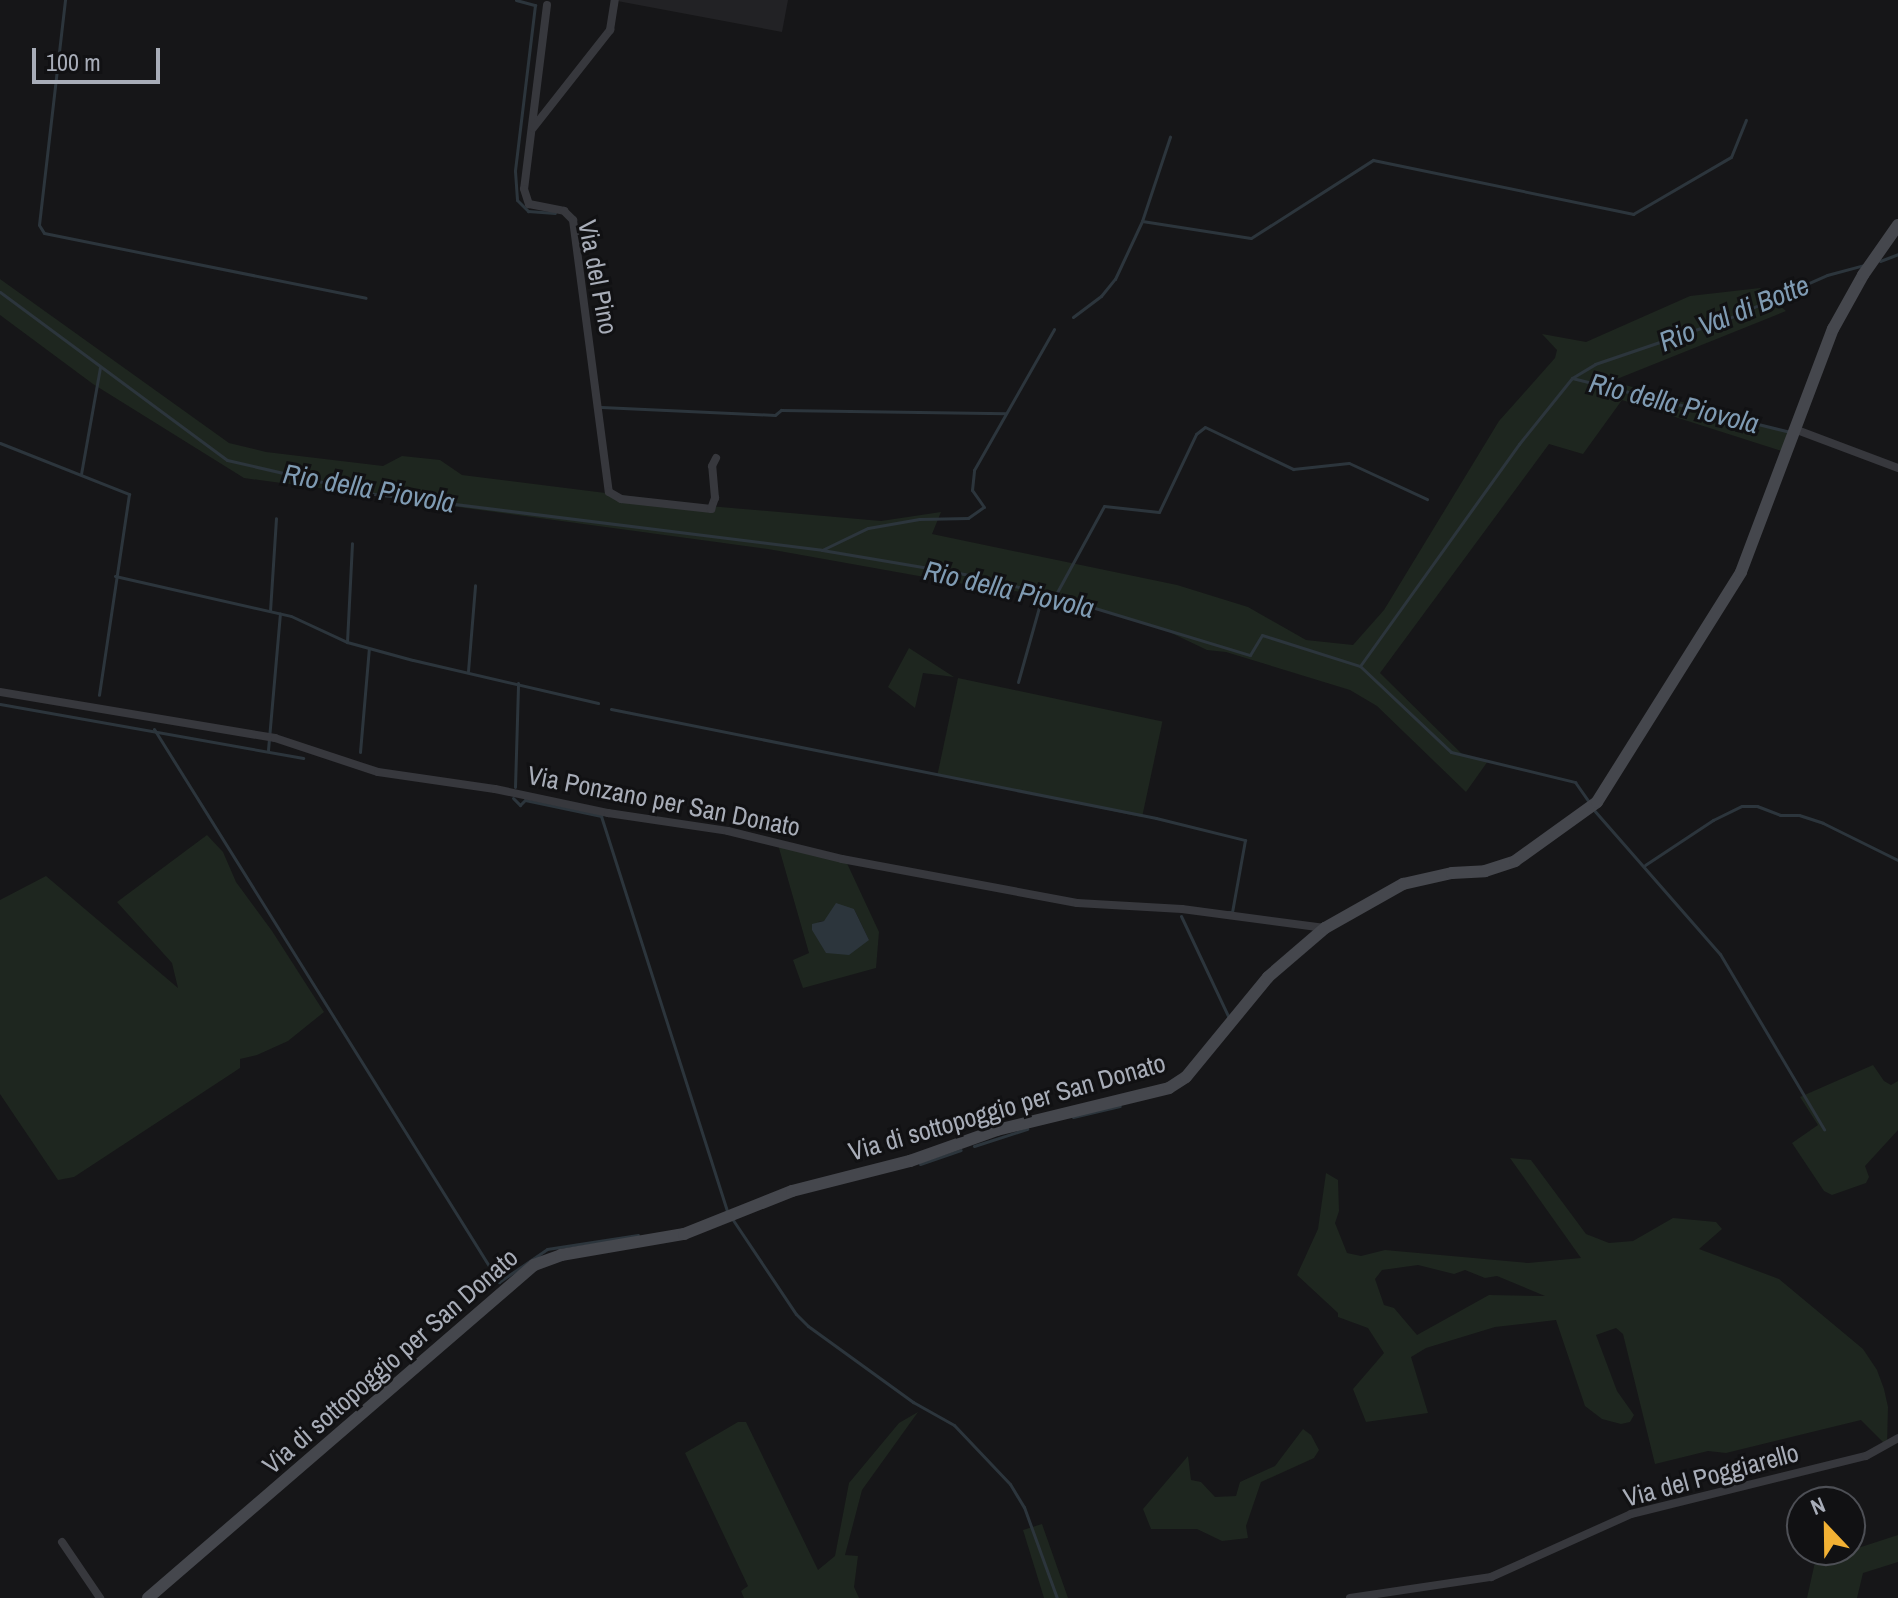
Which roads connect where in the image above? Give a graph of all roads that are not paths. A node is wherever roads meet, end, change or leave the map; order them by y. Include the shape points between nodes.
1 (615, 0) edge
2 (547, 5) dead end
3 (531, 132) junction
4 (1898, 225) edge
5 (1796, 434) junction
6 (716, 458) dead end
7 (1898, 468) edge
8 (0, 692) edge
9 (1325, 928) junction
10 (1898, 1438) edge
11 (62, 1542) dead end
12 (100, 1598) edge
13 (148, 1598) edge
14 (1350, 1598) edge

1 - 3 street via 610,30
2 - 3 street, Via del Pino
3 - 6 street, Via del Pino via 525,196 529,204 564,211 573,220 609,492 621,499 711,509
4 - 5 street, Via di sottopoggio per San Donato via 1833,329
5 - 7 street
5 - 9 street, Via di sottopoggio per San Donato via 1741,572 1591,806 1515,861 1403,884
8 - 9 street, Via Ponzano per San Donato via 269,737 378,772 728,831 842,859 1077,903 1182,909
9 - 13 street, Via di sottopoggio per San Donato via 1268,977 1186,1077 1169,1088 997,1130 910,1161 792,1191 684,1234 561,1255 534,1265
10 - 14 street, Via del Poggiarello via 1866,1456 1631,1514 1491,1577
11 - 12 street

